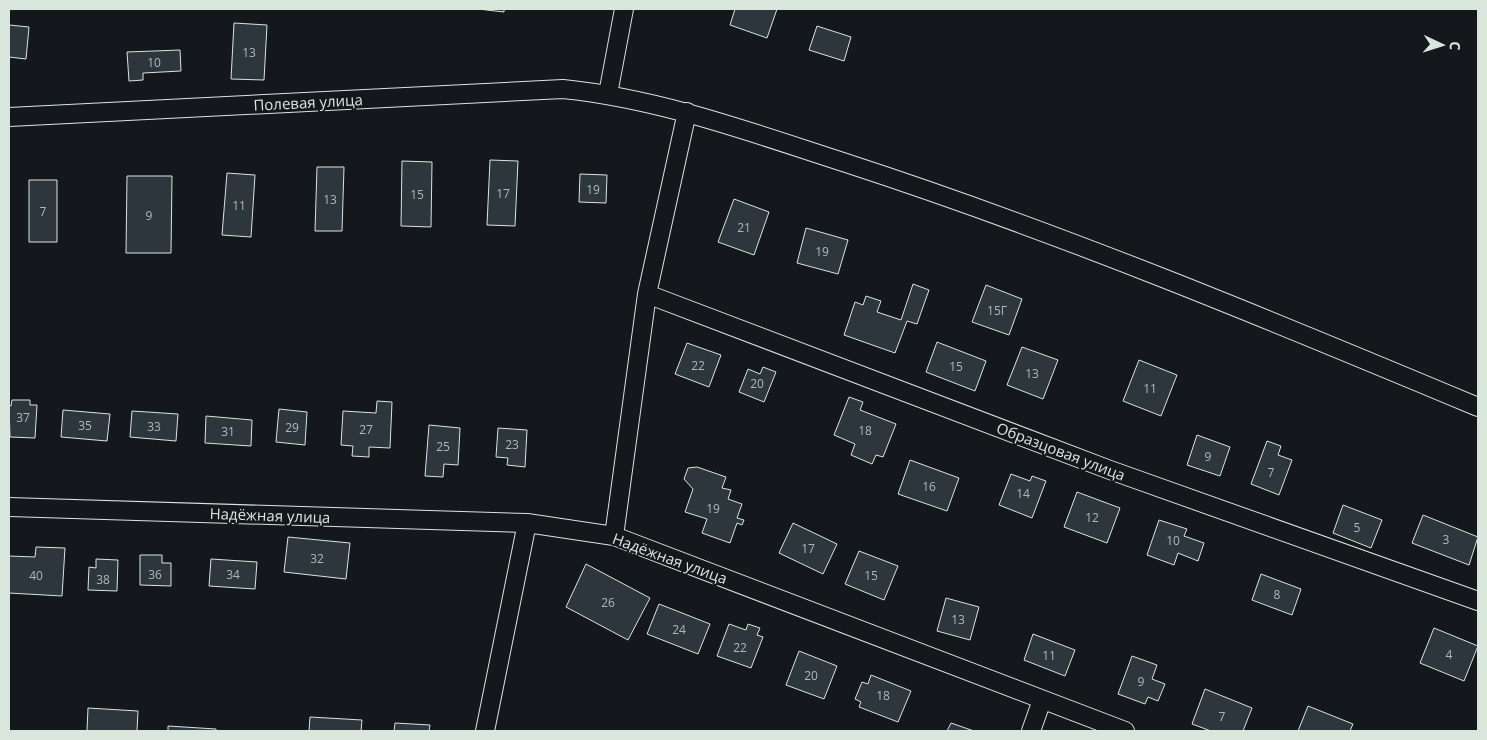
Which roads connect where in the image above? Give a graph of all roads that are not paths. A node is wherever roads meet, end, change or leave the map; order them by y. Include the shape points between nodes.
1 (623, 10) edge
2 (608, 94) junction
3 (687, 112) junction
4 (9, 117) edge
5 (647, 294) junction
6 (1478, 407) edge
7 (9, 507) edge
8 (527, 523) junction
9 (614, 536) junction
10 (1478, 601) edge
11 (1042, 700) junction
12 (484, 731) edge
13 (1031, 731) edge
14 (1125, 731) edge

1 - 2 street
2 - 3 street, Полевая улица
2 - 4 street, Полевая улица via 563,89
3 - 5 street
3 - 6 street, Полевая улица via 900,181 1210,295
5 - 9 street
5 - 10 street, Образцовая улица via 1110,470
7 - 8 street, Надёжная улица
8 - 9 street, Надёжная улица
8 - 12 street
9 - 11 street, Надёжная улица
11 - 13 street
11 - 14 street, Надёжная улица

